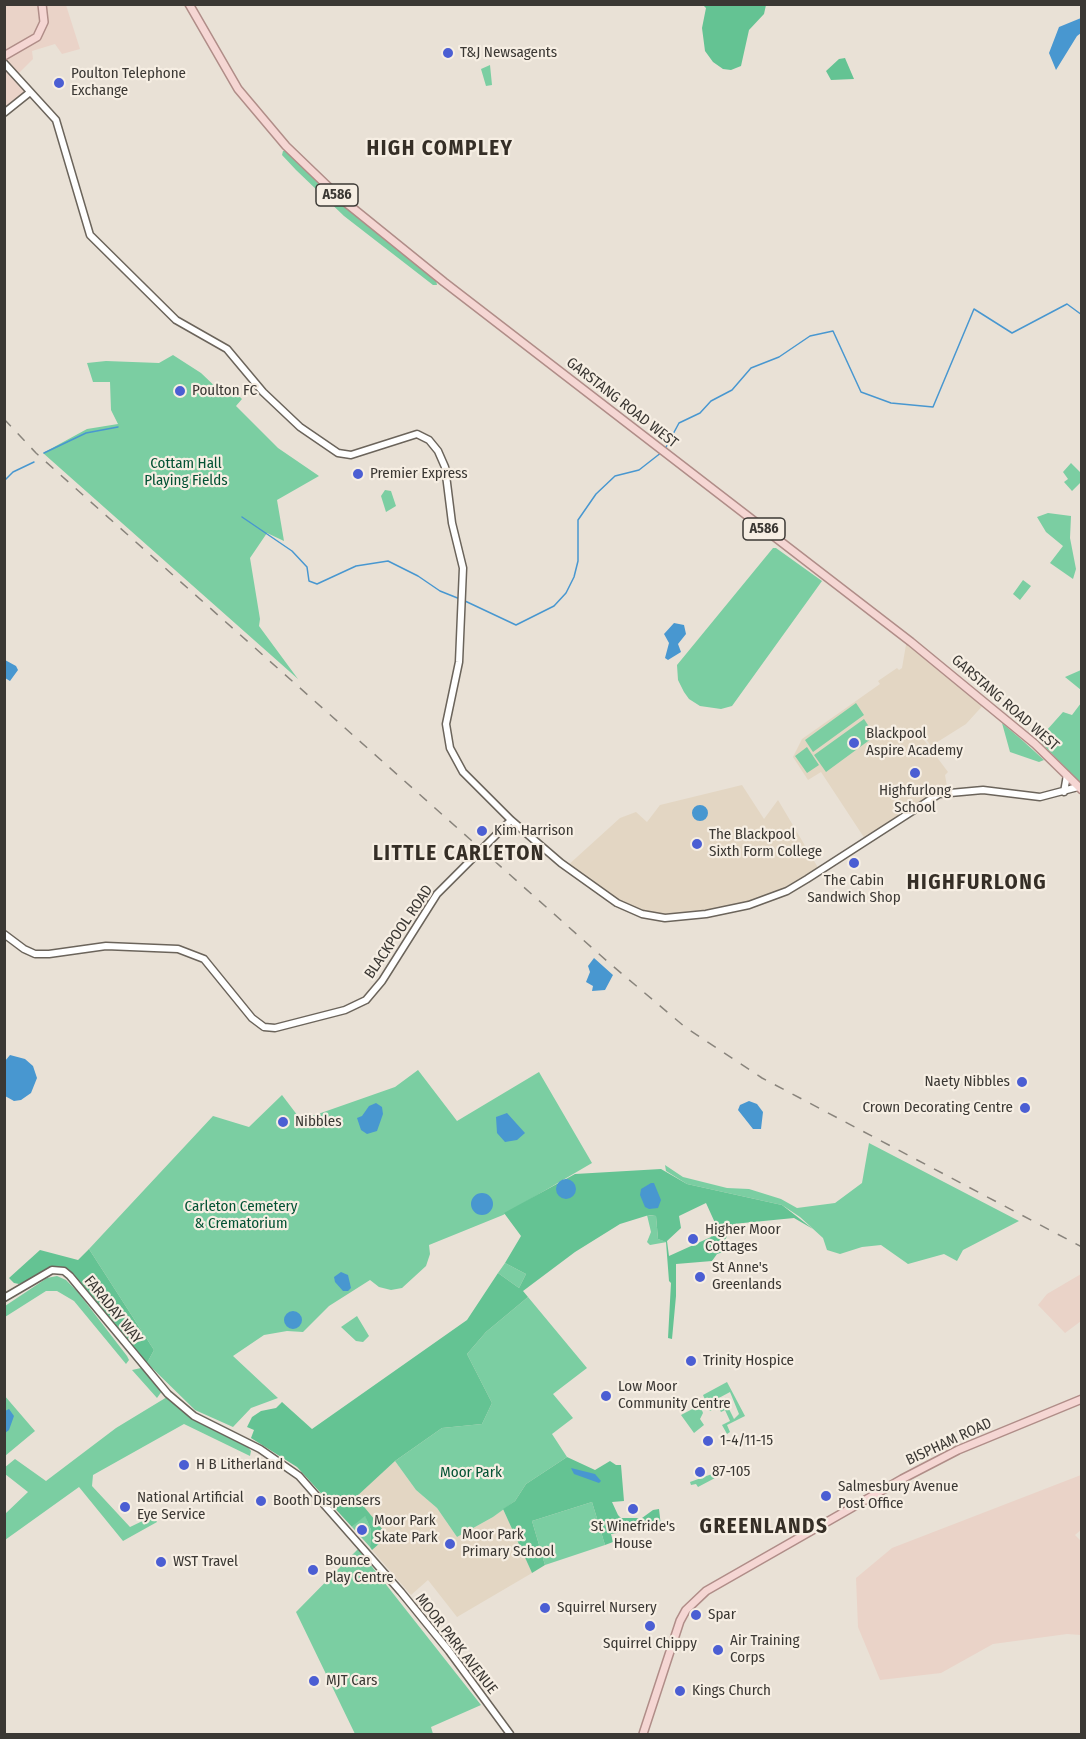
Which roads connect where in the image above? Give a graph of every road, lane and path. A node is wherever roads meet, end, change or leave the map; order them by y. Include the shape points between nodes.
1 (42, 4) edge
2 (189, 4) edge
3 (4, 56) edge
4 (4, 63) edge
5 (29, 93) junction
6 (4, 113) edge
7 (1067, 776) junction
8 (1080, 788) edge
9 (1064, 792) junction
10 (511, 820) junction
11 (4, 934) edge
12 (4, 1298) edge
13 (139, 1361) joint
14 (1082, 1401) edge
15 (510, 1734) edge
16 (643, 1734) edge

1 - 3 main road via 44,22 37,36
2 - 7 main road, GARSTANG ROAD WEST / A586 via 238,89 286,146 339,197 986,702
4 - 5 street via 27,85
5 - 6 street
5 - 10 street via 36,96 60,130 90,235 176,320 228,349 263,392 316,440 338,453 351,455 407,435 417,434 429,440 445,467 463,568 459,662 446,724 448,741 464,772
7 - 8 main road, GARSTANG ROAD WEST / A586
7 - 9 street
8 - 9 street
9 - 10 street via 1040,797 983,790 939,794 787,891 749,905 665,918 642,914 617,903 561,863
10 - 11 street, BLACKPOOL ROAD via 437,894 366,1000 345,1010 275,1028 264,1027 252,1018 204,958 184,951 139,945 35,954
12 - 13 street, FARADAY WAY via 44,1273 64,1271
13 - 15 street, MOOR PARK AVENUE via 194,1416 260,1449 299,1476 401,1592
14 - 16 main road, BISPHAM ROAD via 958,1450 701,1595 680,1621

